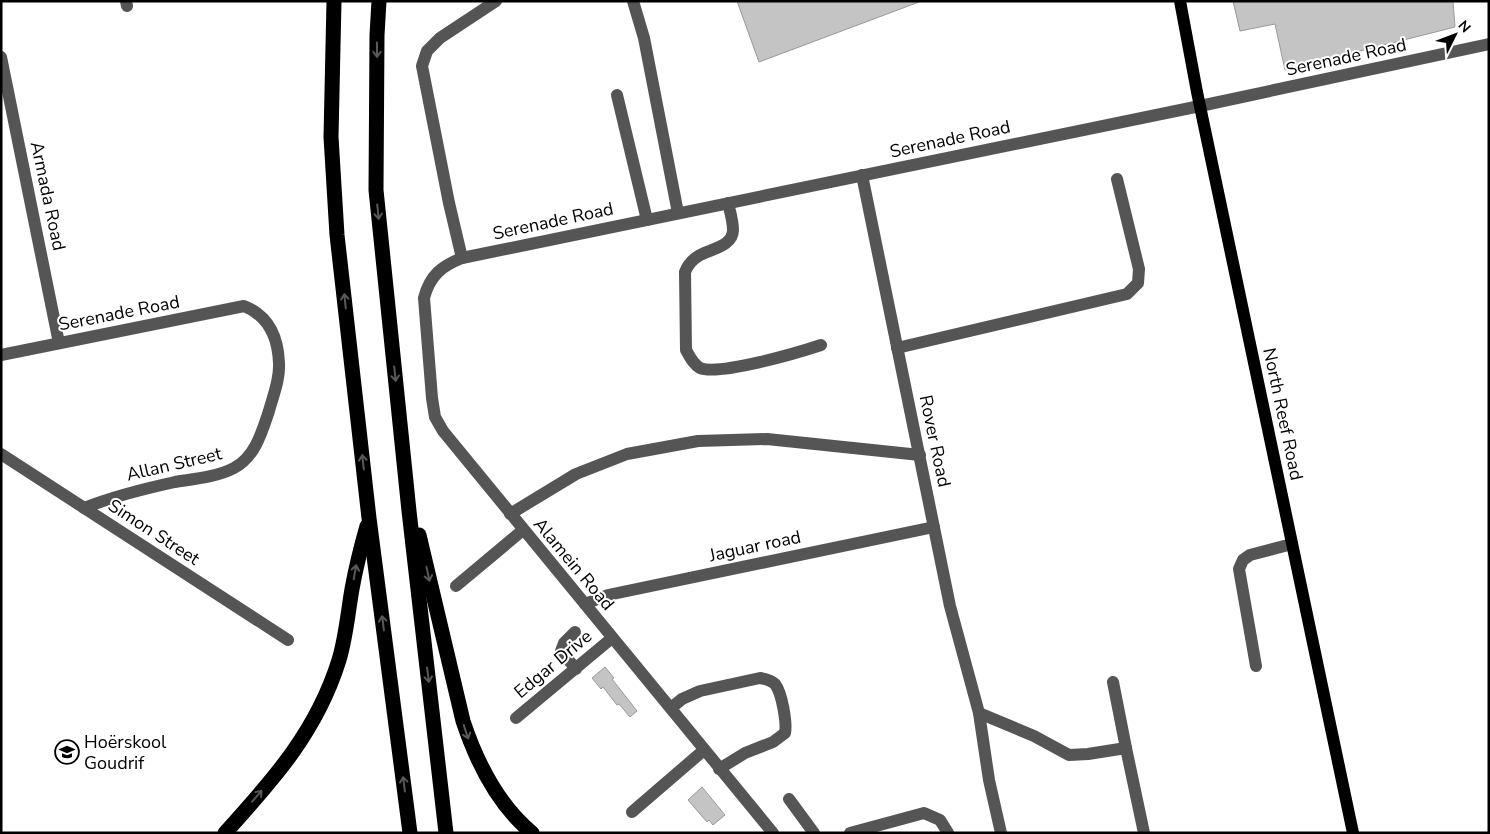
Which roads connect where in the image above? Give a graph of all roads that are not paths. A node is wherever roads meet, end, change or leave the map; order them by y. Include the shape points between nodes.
1 (334, 1) edge
2 (380, 1) edge
3 (496, 1) edge
4 (633, 1) edge
5 (1180, 1) edge
6 (1489, 44) edge
7 (1, 57) edge
8 (617, 95) dead end
9 (1200, 106) junction
10 (862, 175) junction
11 (1117, 179) dead end
12 (728, 203) junction
13 (678, 213) junction
14 (647, 220) junction
15 (462, 258) junction
16 (428, 286) joint
17 (244, 306) joint
18 (60, 343) junction
19 (821, 345) dead end
20 (898, 348) junction
21 (1, 355) edge
22 (1, 454) edge
23 (920, 455) junction
24 (84, 508) junction
25 (409, 511) junction
26 (510, 514) junction
27 (369, 518) junction
28 (934, 527) junction
29 (523, 530) junction
30 (1292, 544) junction
31 (456, 586) dead end
32 (585, 604) junction
33 (575, 632) dead end
34 (612, 638) junction
35 (288, 640) dead end
36 (1256, 666) dead end
37 (576, 669) junction
38 (1113, 682) dead end
39 (670, 708) junction
40 (978, 713) junction
41 (516, 718) dead end
42 (1126, 748) junction
43 (704, 750) junction
44 (719, 769) junction
45 (789, 799) dead end
46 (632, 812) dead end
47 (225, 833) edge
48 (410, 833) edge
49 (446, 833) edge
50 (532, 833) edge
51 (773, 833) edge
52 (814, 833) edge
53 (850, 833) edge
54 (948, 833) edge
55 (1000, 833) edge
56 (1144, 833) edge
57 (1353, 833) edge

27 -> 1 highway via 337,235 331,137
2 -> 25 highway via 376,190
3 - 15 street via 440,38 426,51 422,66
4 - 13 street via 644,38
5 - 9 main road, North Reef Road
6 - 9 street, Serenade Road
7 - 18 street, Armada Road
8 - 14 street
9 - 10 street, Serenade Road
9 - 30 main road, North Reef Road
10 - 12 street, Serenade Road
10 - 20 street, Rover Road
11 - 20 street via 1139,269 1138,283 1128,294
12 - 13 street, Serenade Road
12 - 19 street via 733,230 730,239 699,255 689,263 685,272 686,350 692,361 700,368 712,370 780,358
13 - 14 street, Serenade Road
14 - 15 street, Serenade Road
15 - 16 street, Serenade Road via 437,273
16 - 26 street, Alamein Road via 424,298 435,417 442,431
17 - 18 street, Serenade Road
17 - 24 street, Allan Street via 256,311 273,333 279,365 261,437 248,456 235,468 219,474 129,492
18 - 21 street, Serenade Road
20 - 23 street, Rover Road
22 - 24 street, Simon Street
23 - 26 street via 767,439 698,441 627,454 576,474
23 - 28 street, Rover Road
24 - 35 street, Simon Street
25 -> 49 highway
25 -> 50 highway via 422,542 471,746 487,780
26 - 29 street, Alamein Road
47 -> 27 highway via 290,757 325,697 348,623 358,558
48 -> 27 highway
28 - 32 street, Jaguar road via 608,595
28 - 40 street, Rover Road via 950,606
29 - 31 street
29 - 32 street, Alamein Road
30 - 36 street via 1250,554 1238,569
30 - 57 main road, North Reef Road
32 - 34 street, Alamein Road
33 - 37 street via 561,651
34 - 37 street, Edgar Drive
34 - 39 street, Alamein Road
37 - 41 street, Edgar Drive
38 - 42 street
39 - 43 street, Alamein Road
39 - 44 street via 700,691 760,678 775,684 785,733
40 - 42 street via 1034,736 1069,755
40 - 55 street, Rover Road
42 - 56 street
43 - 44 street, Alamein Road
43 - 46 street
44 - 51 street, Alamein Road
45 - 52 street
53 - 54 street via 924,813 940,820

